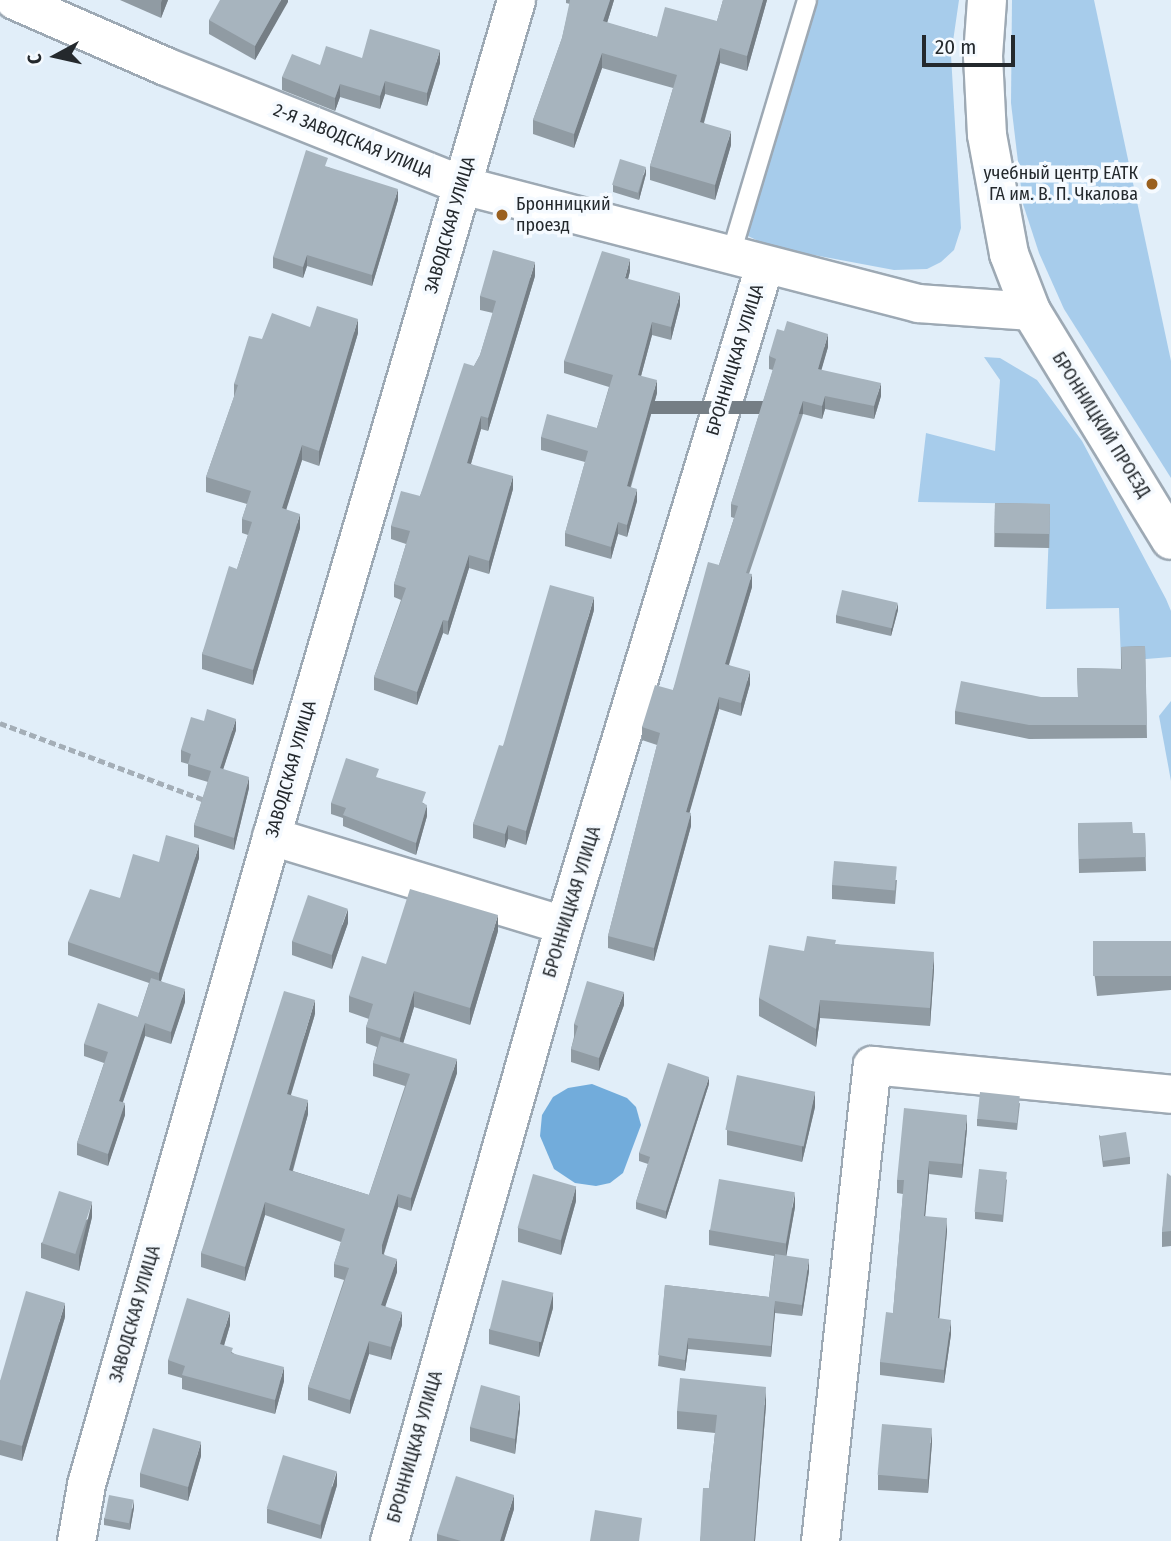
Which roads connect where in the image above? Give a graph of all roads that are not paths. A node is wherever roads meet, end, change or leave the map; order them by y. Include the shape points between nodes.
1 (15, 0) edge
2 (516, 0) edge
3 (807, 0) edge
4 (987, 0) edge
5 (462, 185) junction
6 (747, 262) junction
7 (1031, 311) junction
8 (1171, 540) edge
9 (271, 836) junction
10 (564, 925) junction
11 (1171, 1094) edge
12 (76, 1541) edge
13 (389, 1541) edge
14 (820, 1541) edge

1 - 5 street, 2-Я ЗАВОДСКАЯ УЛИЦА via 165,66
2 - 5 street, ЗАВОДСКАЯ УЛИЦА
3 - 6 lane
4 - 7 main road via 983,56 988,135 1009,254
5 - 6 street, 2-Я ЗАВОДСКАЯ УЛИЦА
5 - 9 street, ЗАВОДСКАЯ УЛИЦА
6 - 7 street, 2-Я ЗАВОДСКАЯ УЛИЦА via 918,303
6 - 10 street, БРОННИЦКАЯ УЛИЦА
7 - 8 main road, БРОННИЦКИЙ ПРОЕЗД
9 - 10 street
9 - 12 street, ЗАВОДСКАЯ УЛИЦА via 90,1471
10 - 13 street, БРОННИЦКАЯ УЛИЦА
11 - 14 street via 872,1065

